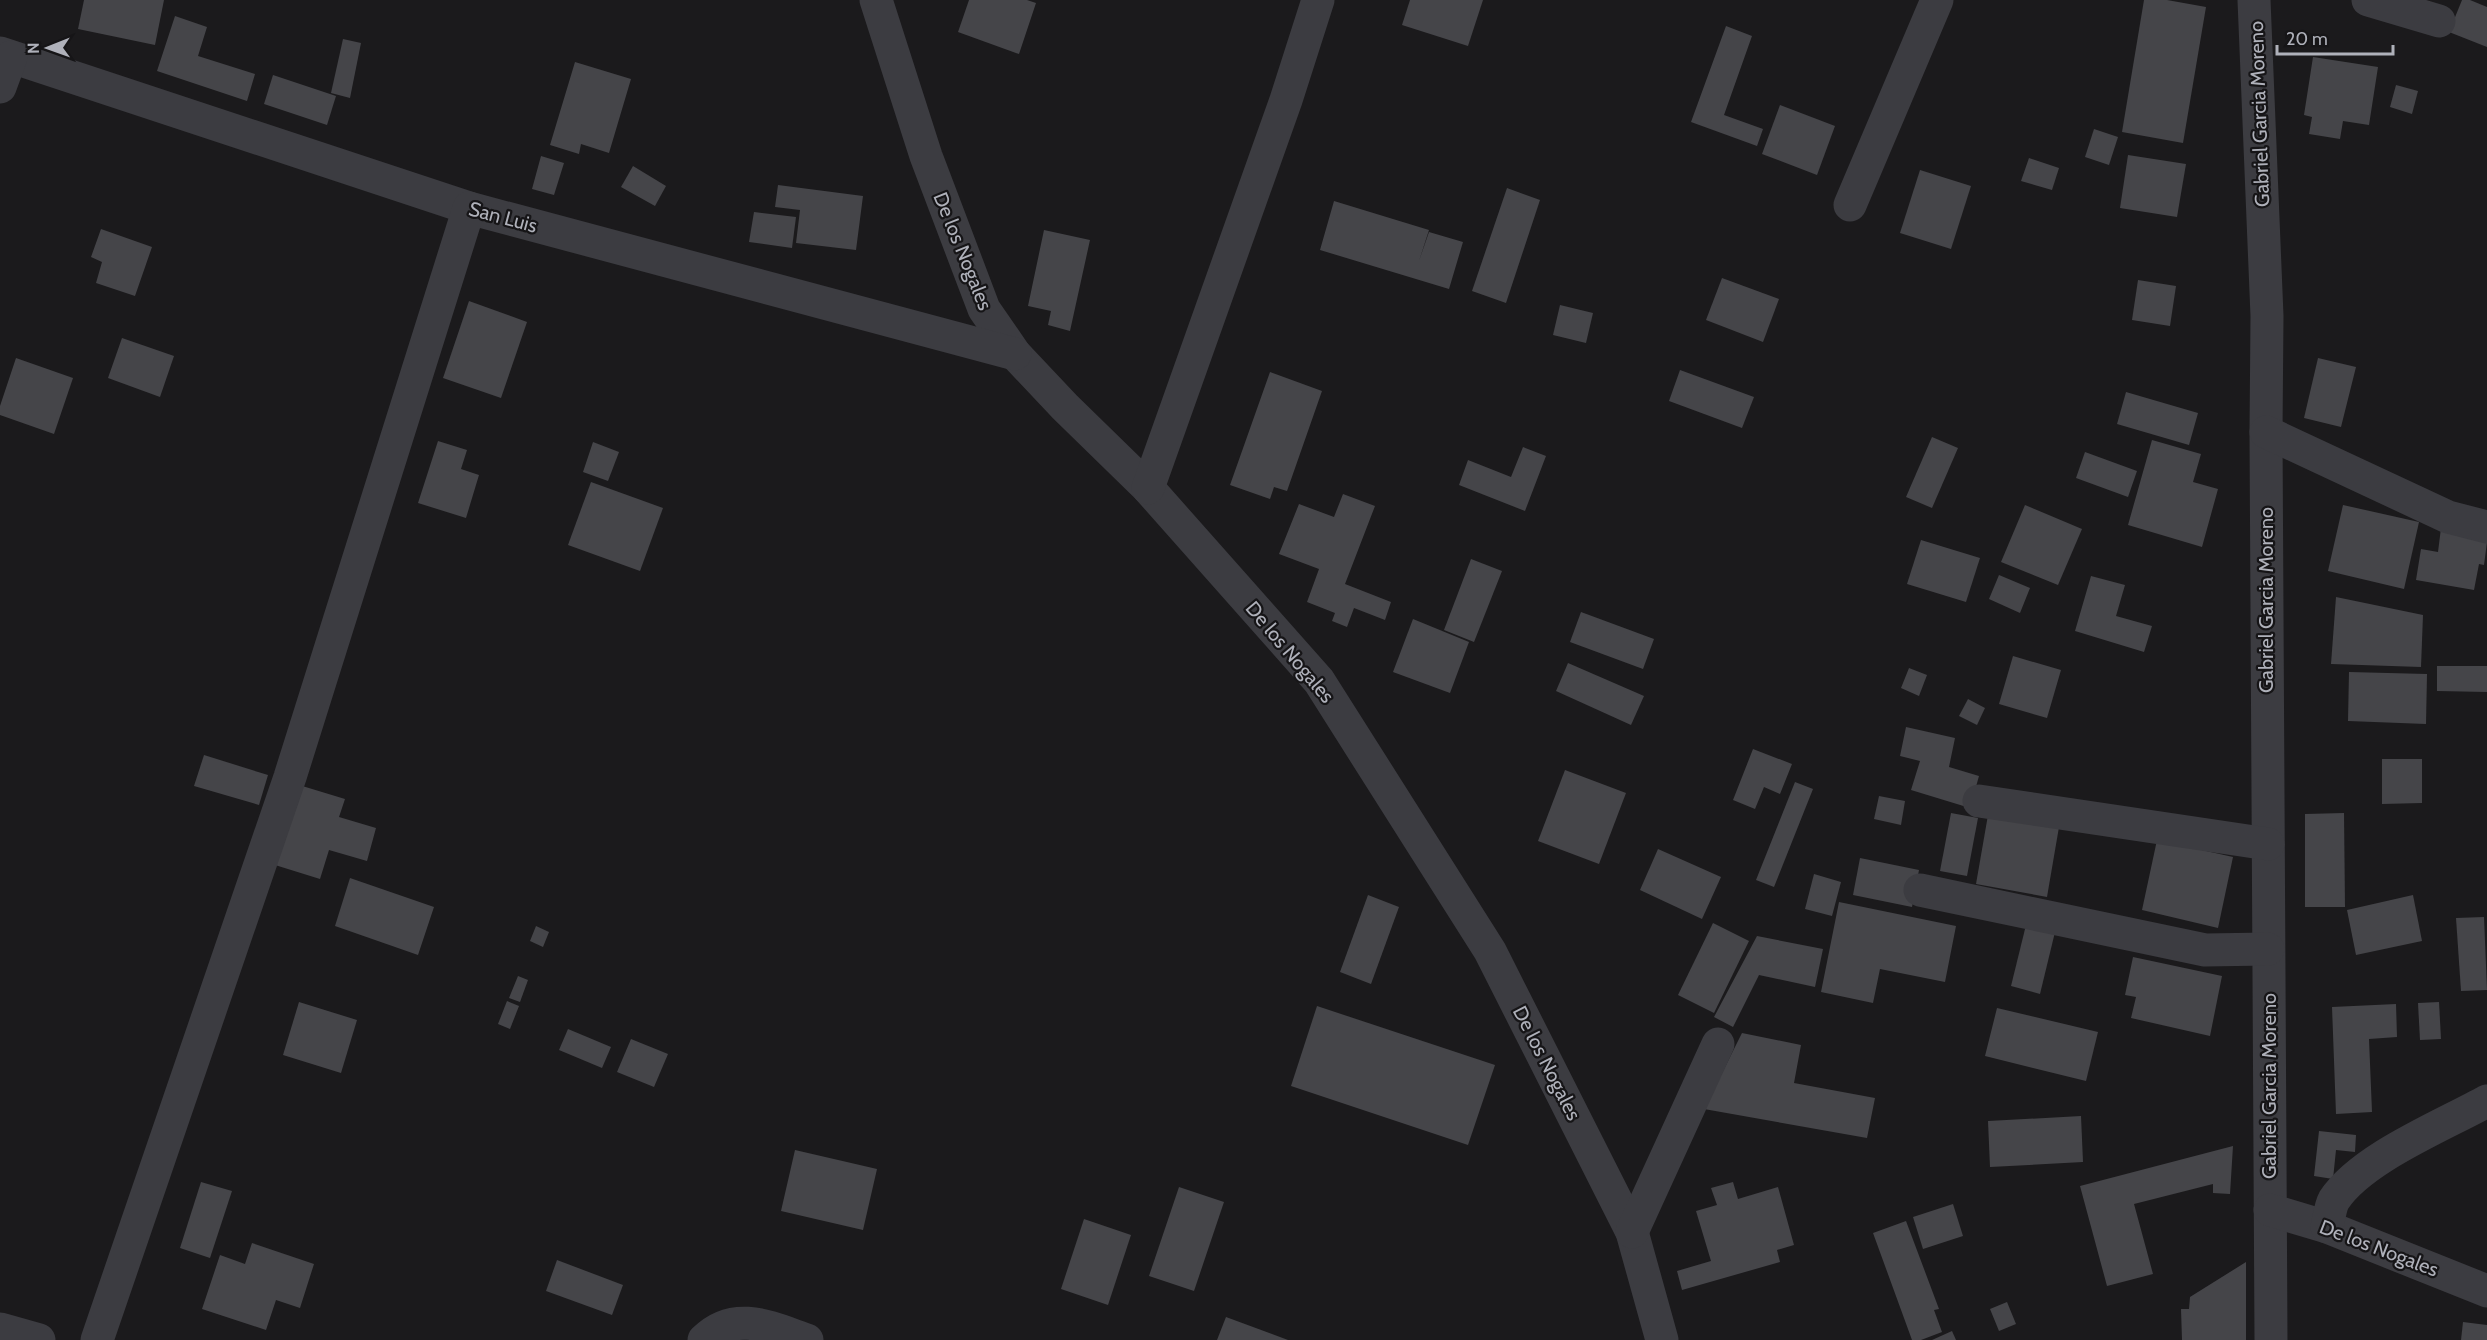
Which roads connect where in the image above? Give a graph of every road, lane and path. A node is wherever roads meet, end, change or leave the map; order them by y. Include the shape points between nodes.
1 (876, 0) edge
2 (1318, 0) edge
3 (1936, 0) edge
4 (2368, 0) edge
5 (2249, 2) edge
6 (2439, 21) dead end
7 (5, 55) edge
8 (0, 87) edge
9 (1850, 206) dead end
10 (469, 208) junction
11 (1015, 354) junction
12 (2266, 432) junction
13 (1148, 488) junction
14 (2487, 527) edge
15 (1979, 801) dead end
16 (2268, 844) junction
17 (1920, 890) dead end
18 (2268, 949) junction
19 (1718, 1044) dead end
20 (2487, 1101) edge
21 (2270, 1205) junction
22 (2327, 1227) junction
23 (1632, 1232) junction
24 (2487, 1291) edge
25 (98, 1340) edge
26 (704, 1340) edge
27 (807, 1340) edge
28 (1662, 1340) edge
29 (2271, 1340) edge

1 - 11 street, De los Nogales via 960,252 984,309
2 - 13 street
3 - 9 street
4 - 6 street
5 - 12 street, Gabriel Garcia Moreno via 2267,316
7 - 8 street
7 - 10 street, San Luis
10 - 11 street, San Luis
10 - 25 street via 290,777
11 - 13 street, De los Nogales
12 - 14 street via 2448,517
12 - 16 street, Gabriel Garcia Moreno
13 - 23 street, De los Nogales via 1319,681 1490,951
15 - 16 street
16 - 18 street, Gabriel Garcia Moreno
17 - 18 street via 2205,950
18 - 21 street, Gabriel Garcia Moreno
19 - 23 street
20 - 22 street via 2387,1154 2353,1178 2333,1202
21 - 22 street, De los Nogales
21 - 29 street, Gabriel Garcia Moreno
22 - 24 street, De los Nogales
23 - 28 street, De los Nogales
26 - 27 street via 718,1328 734,1322 751,1322

